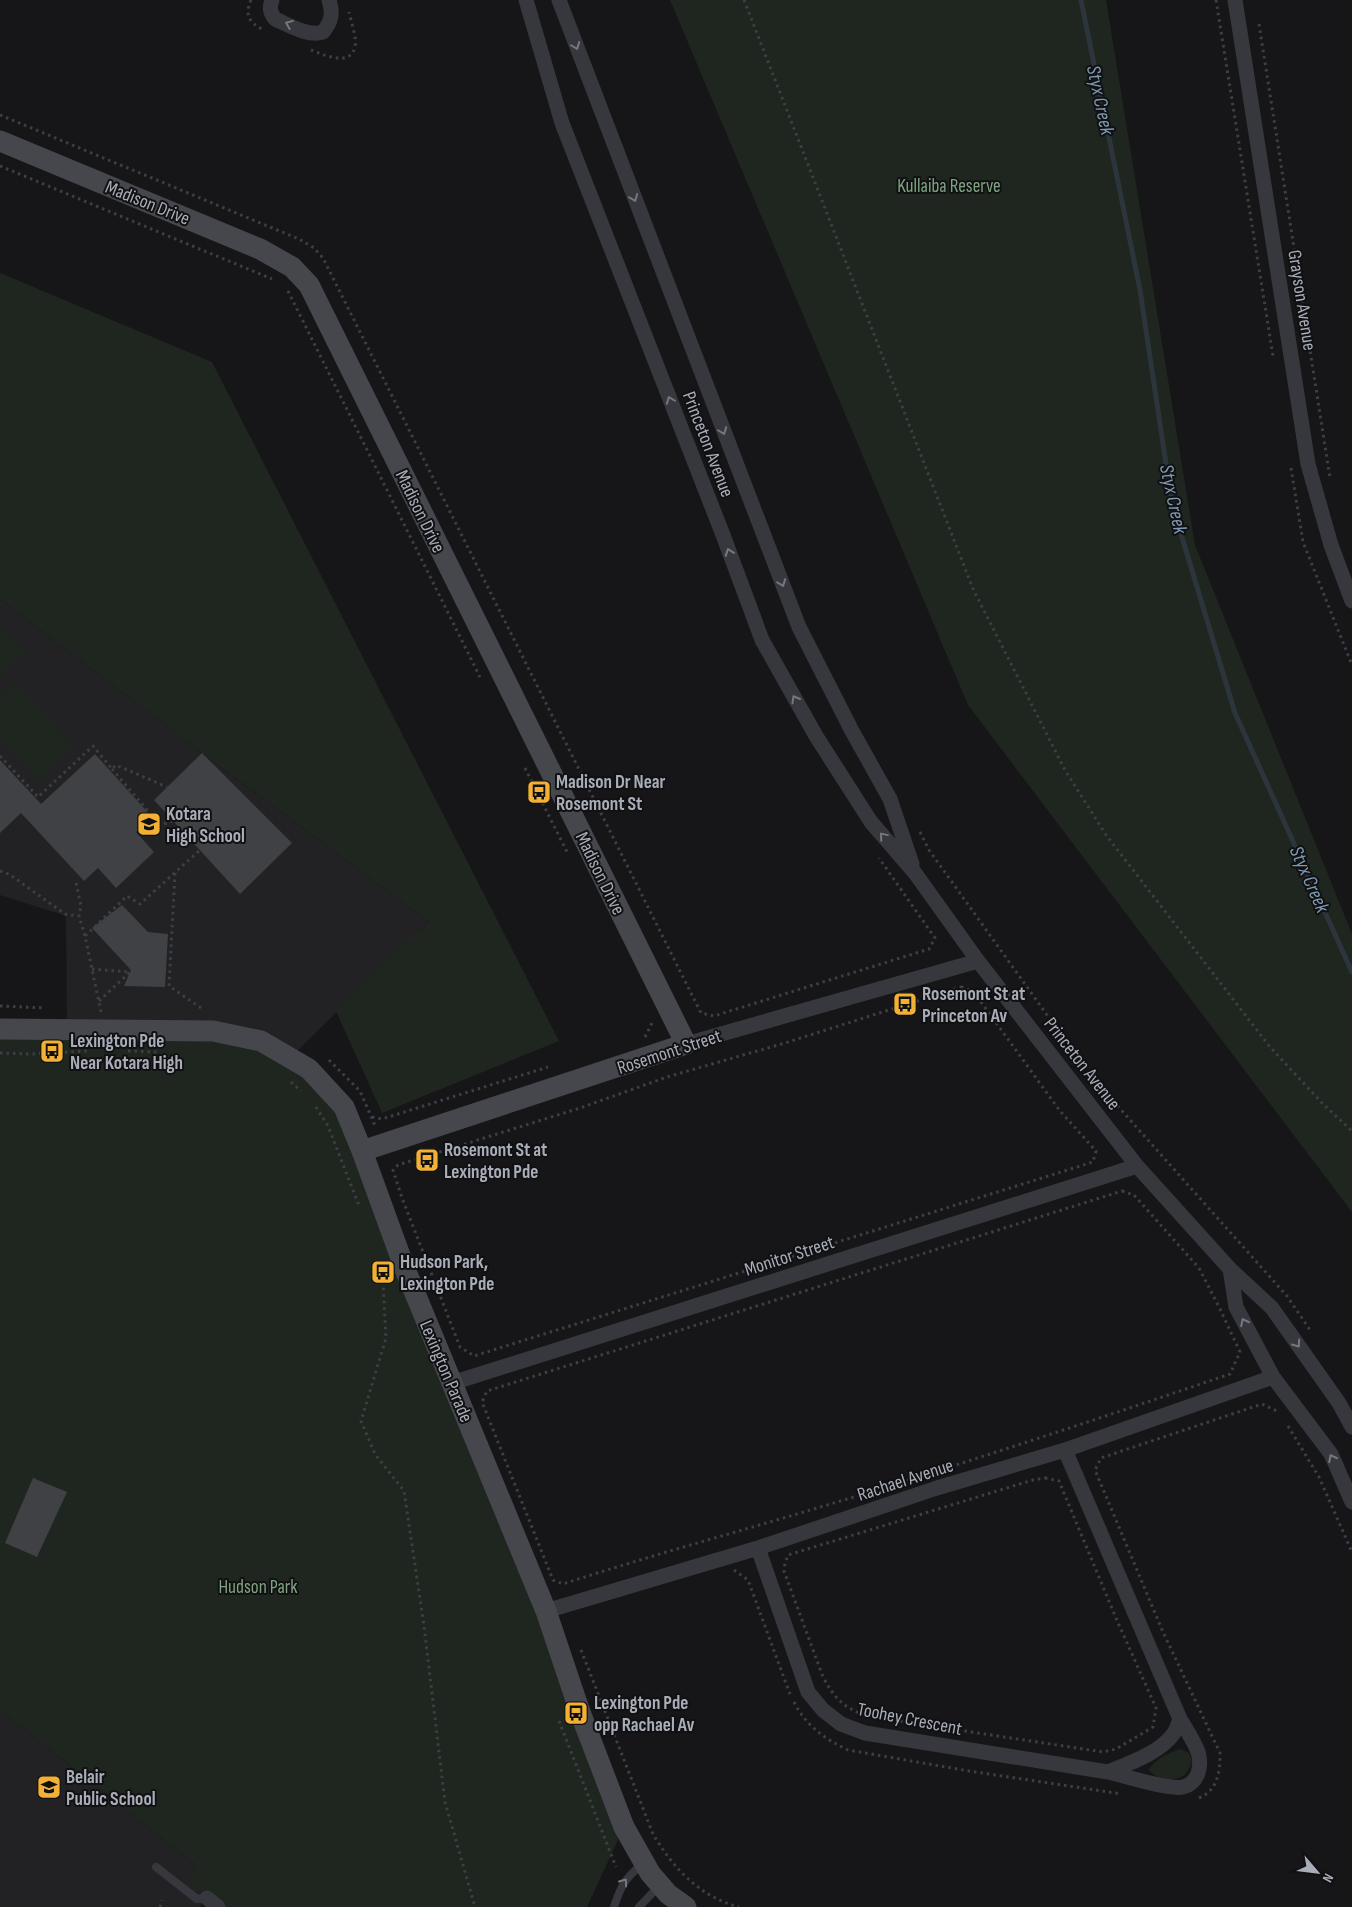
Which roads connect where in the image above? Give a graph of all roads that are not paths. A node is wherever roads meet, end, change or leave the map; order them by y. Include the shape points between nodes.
1 (272, 0) edge
2 (329, 0) edge
3 (526, 0) edge
4 (559, 0) edge
5 (1235, 0) edge
6 (0, 141) edge
7 (1352, 600) edge
8 (915, 873) junction
9 (978, 961) junction
10 (0, 1029) edge
11 (686, 1044) junction
12 (362, 1151) junction
13 (1137, 1166) junction
14 (1230, 1269) junction
15 (1272, 1377) junction
16 (452, 1383) junction
17 (1352, 1427) edge
18 (1065, 1450) junction
19 (1352, 1502) edge
20 (758, 1548) junction
21 (546, 1611) junction
22 (1180, 1718) junction
23 (1108, 1772) junction
24 (644, 1862) junction
25 (156, 1867) dead end
26 (660, 1885) junction
27 (212, 1903) edge
28 (614, 1907) edge
29 (639, 1907) edge
30 (686, 1907) edge

2 -> 1 street via 332,18 324,32 318,34 275,19 270,9
8 -> 3 street, Princeton Avenue via 871,822 816,736 762,640 562,123
4 -> 8 street, Princeton Avenue via 799,626 890,799
5 - 7 street, Grayson Avenue via 1308,464 1331,545
6 - 11 main road, Madison Drive via 260,249 292,267 309,285
8 - 9 street, Princeton Avenue
9 - 11 street, Rosemont Street
9 - 13 street, Princeton Avenue
10 - 12 main road, Lexington Parade via 213,1032 261,1041 309,1069 344,1108
11 - 12 main road, Rosemont Street
12 - 16 main road, Lexington Parade via 393,1272
13 - 14 street, Princeton Avenue
13 - 16 street, Monitor Street
15 -> 14 street via 1236,1307
14 -> 17 street, Princeton Avenue via 1272,1308 1339,1403
15 - 18 street, Rachael Avenue
19 -> 15 street via 1331,1454
16 - 21 main road, Lexington Parade
18 - 20 street, Rachael Avenue via 937,1488
18 - 22 street, Toohey Crescent
20 - 21 street, Rachael Avenue
20 - 23 street, Toohey Crescent via 808,1692 840,1724 865,1733 917,1743
21 - 24 main road, Lexington Parade via 624,1827
22 - 23 street via 1175,1732 1164,1745
22 - 23 street, Toohey Crescent via 1198,1751 1201,1764 1192,1783 1183,1787 1170,1786
24 - 26 main road, Lexington Parade
28 -> 24 lane via 620,1888
25 - 27 lane via 197,1899
26 - 29 lane
26 - 30 main road, Lexington Parade

